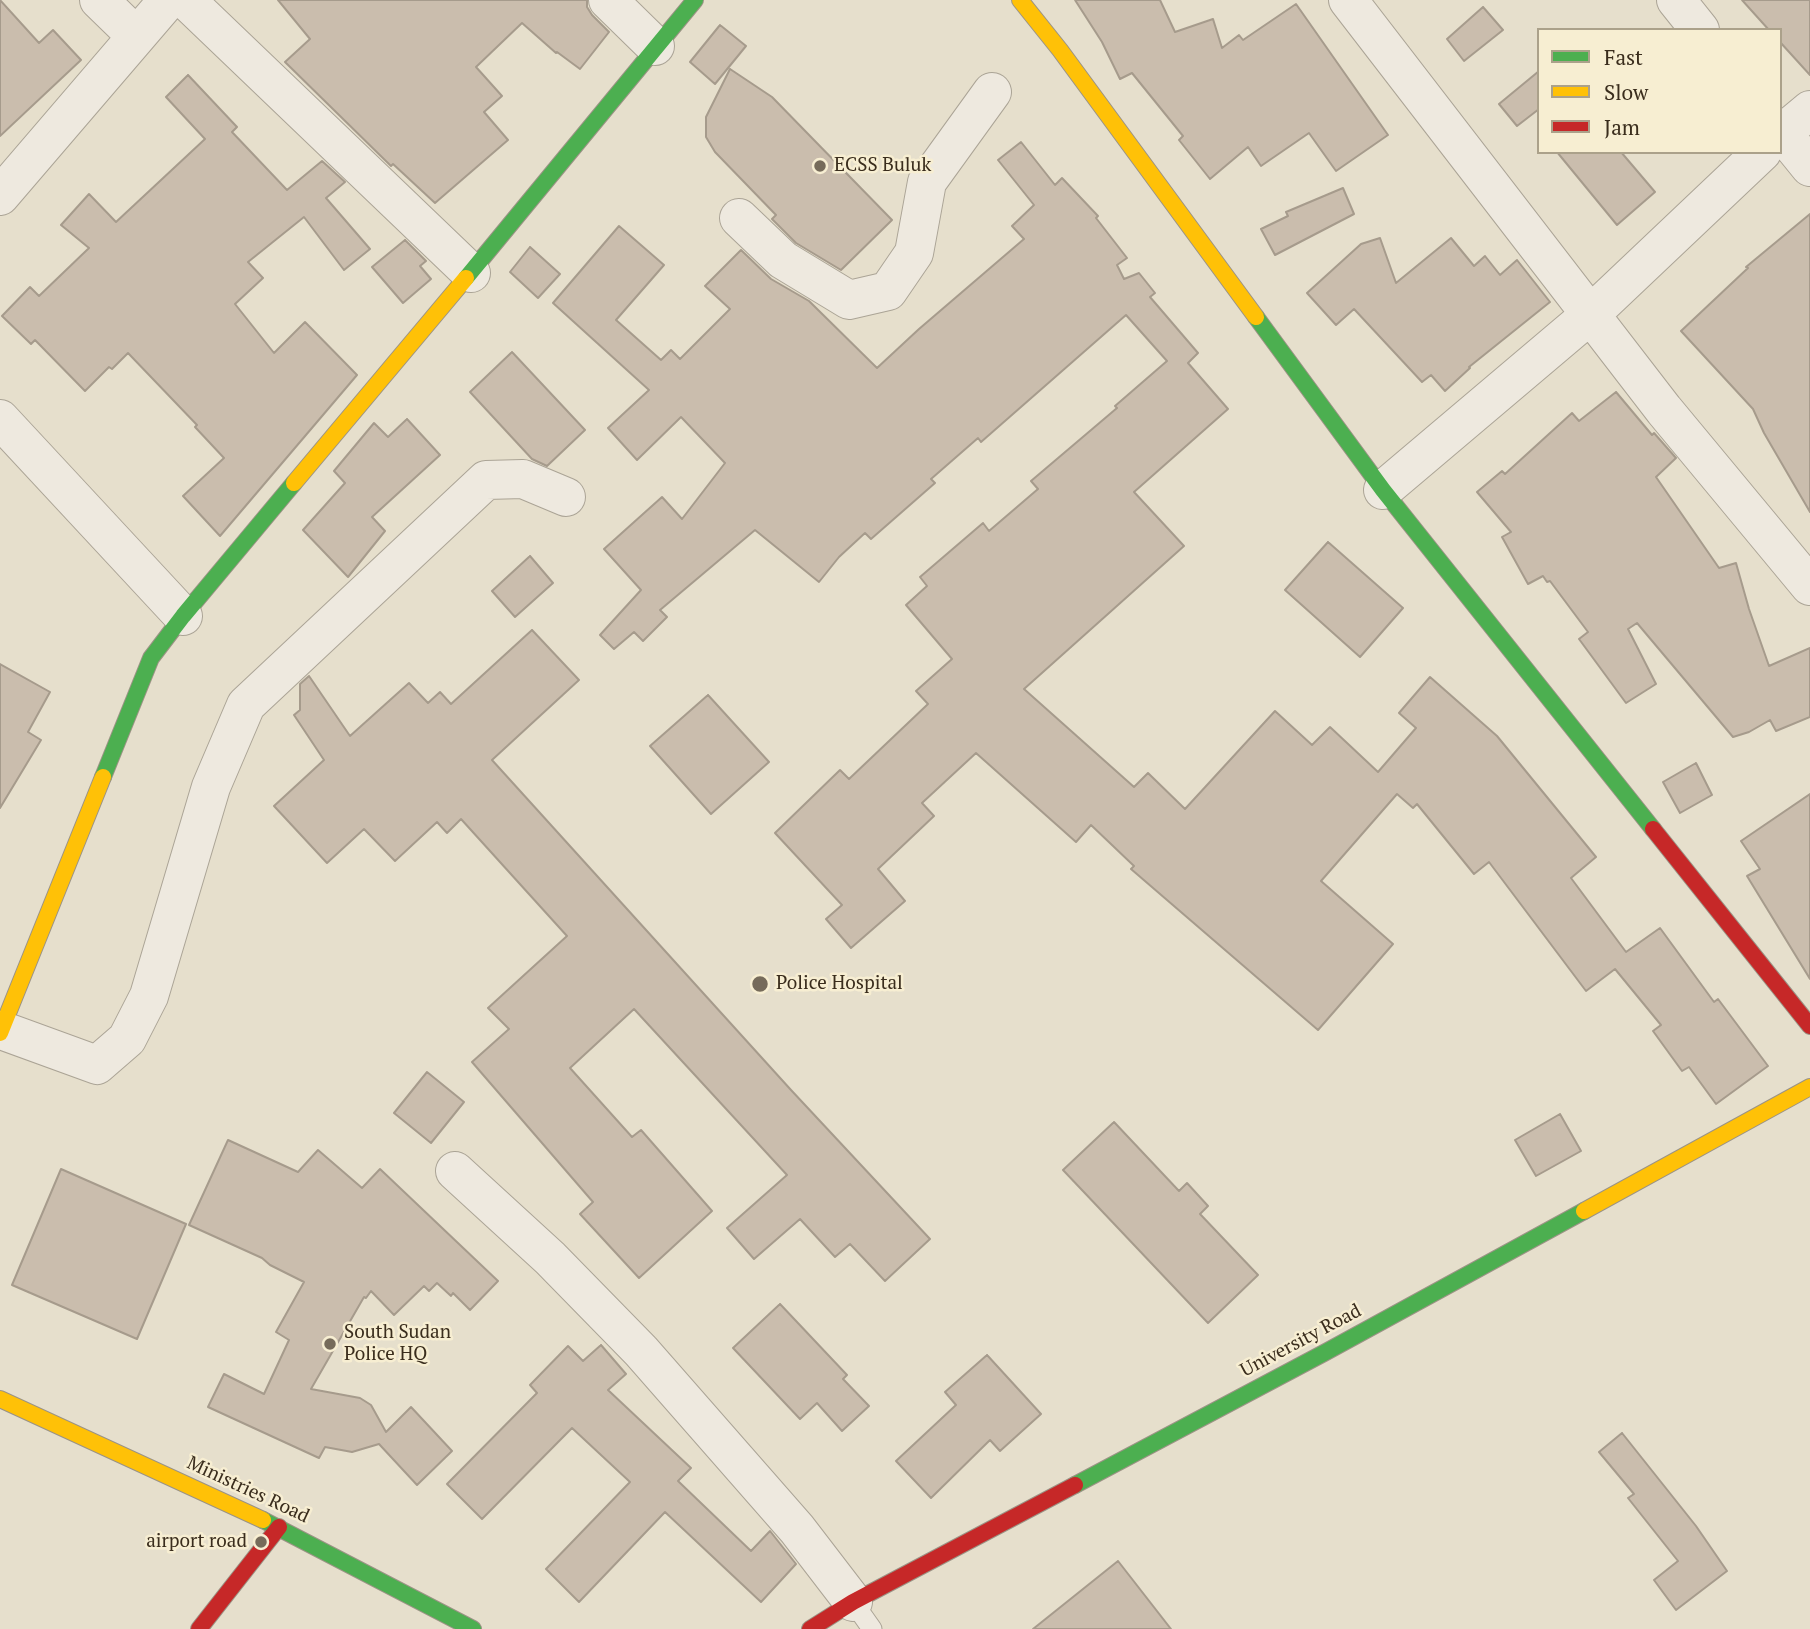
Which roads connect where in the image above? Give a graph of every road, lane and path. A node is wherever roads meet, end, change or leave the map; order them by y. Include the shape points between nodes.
1 (99, 0) edge
2 (169, 0) edge
3 (186, 0) edge
4 (608, 0) edge
5 (695, 0) edge
6 (1020, 0) edge
7 (1348, 0) edge
8 (1676, 0) edge
9 (1698, 28) edge
10 (136, 36) junction
11 (655, 46) junction
12 (992, 92) dead end
13 (1783, 132) edge
14 (1760, 154) edge
15 (1810, 167) edge
16 (0, 196) edge
17 (739, 218) dead end
18 (471, 272) junction
19 (1591, 314) junction
20 (0, 419) edge
21 (1383, 489) junction
22 (566, 497) dead end
23 (1810, 586) edge
24 (183, 616) junction
25 (1810, 1027) edge
26 (0, 1032) edge
27 (1810, 1087) edge
28 (455, 1171) dead end
29 (0, 1399) edge
30 (279, 1527) junction
31 (862, 1616) edge
32 (199, 1629) edge
33 (473, 1629) edge
34 (810, 1629) edge

1 - 10 street
2 - 10 street
3 - 18 street
4 - 11 street
5 - 11 street
6 - 21 street
7 - 19 street
8 - 9 street
10 - 16 street
11 - 18 street
12 - 17 street via 927,182 914,253 888,291 849,300 783,260
13 - 15 street
14 - 19 street
18 - 24 street
19 - 21 street
19 - 23 street
20 - 24 street
21 - 25 street
22 - 26 street via 523,479 486,480 246,705 211,787 149,996 127,1039 97,1065
24 - 26 street via 151,658
27 - 31 street, University Road via 1324,1353
28 - 31 street via 550,1258 641,1351 797,1529
29 - 30 street, Ministries Road
30 - 32 street
30 - 33 street, Ministries Road
31 - 34 street, University Road

